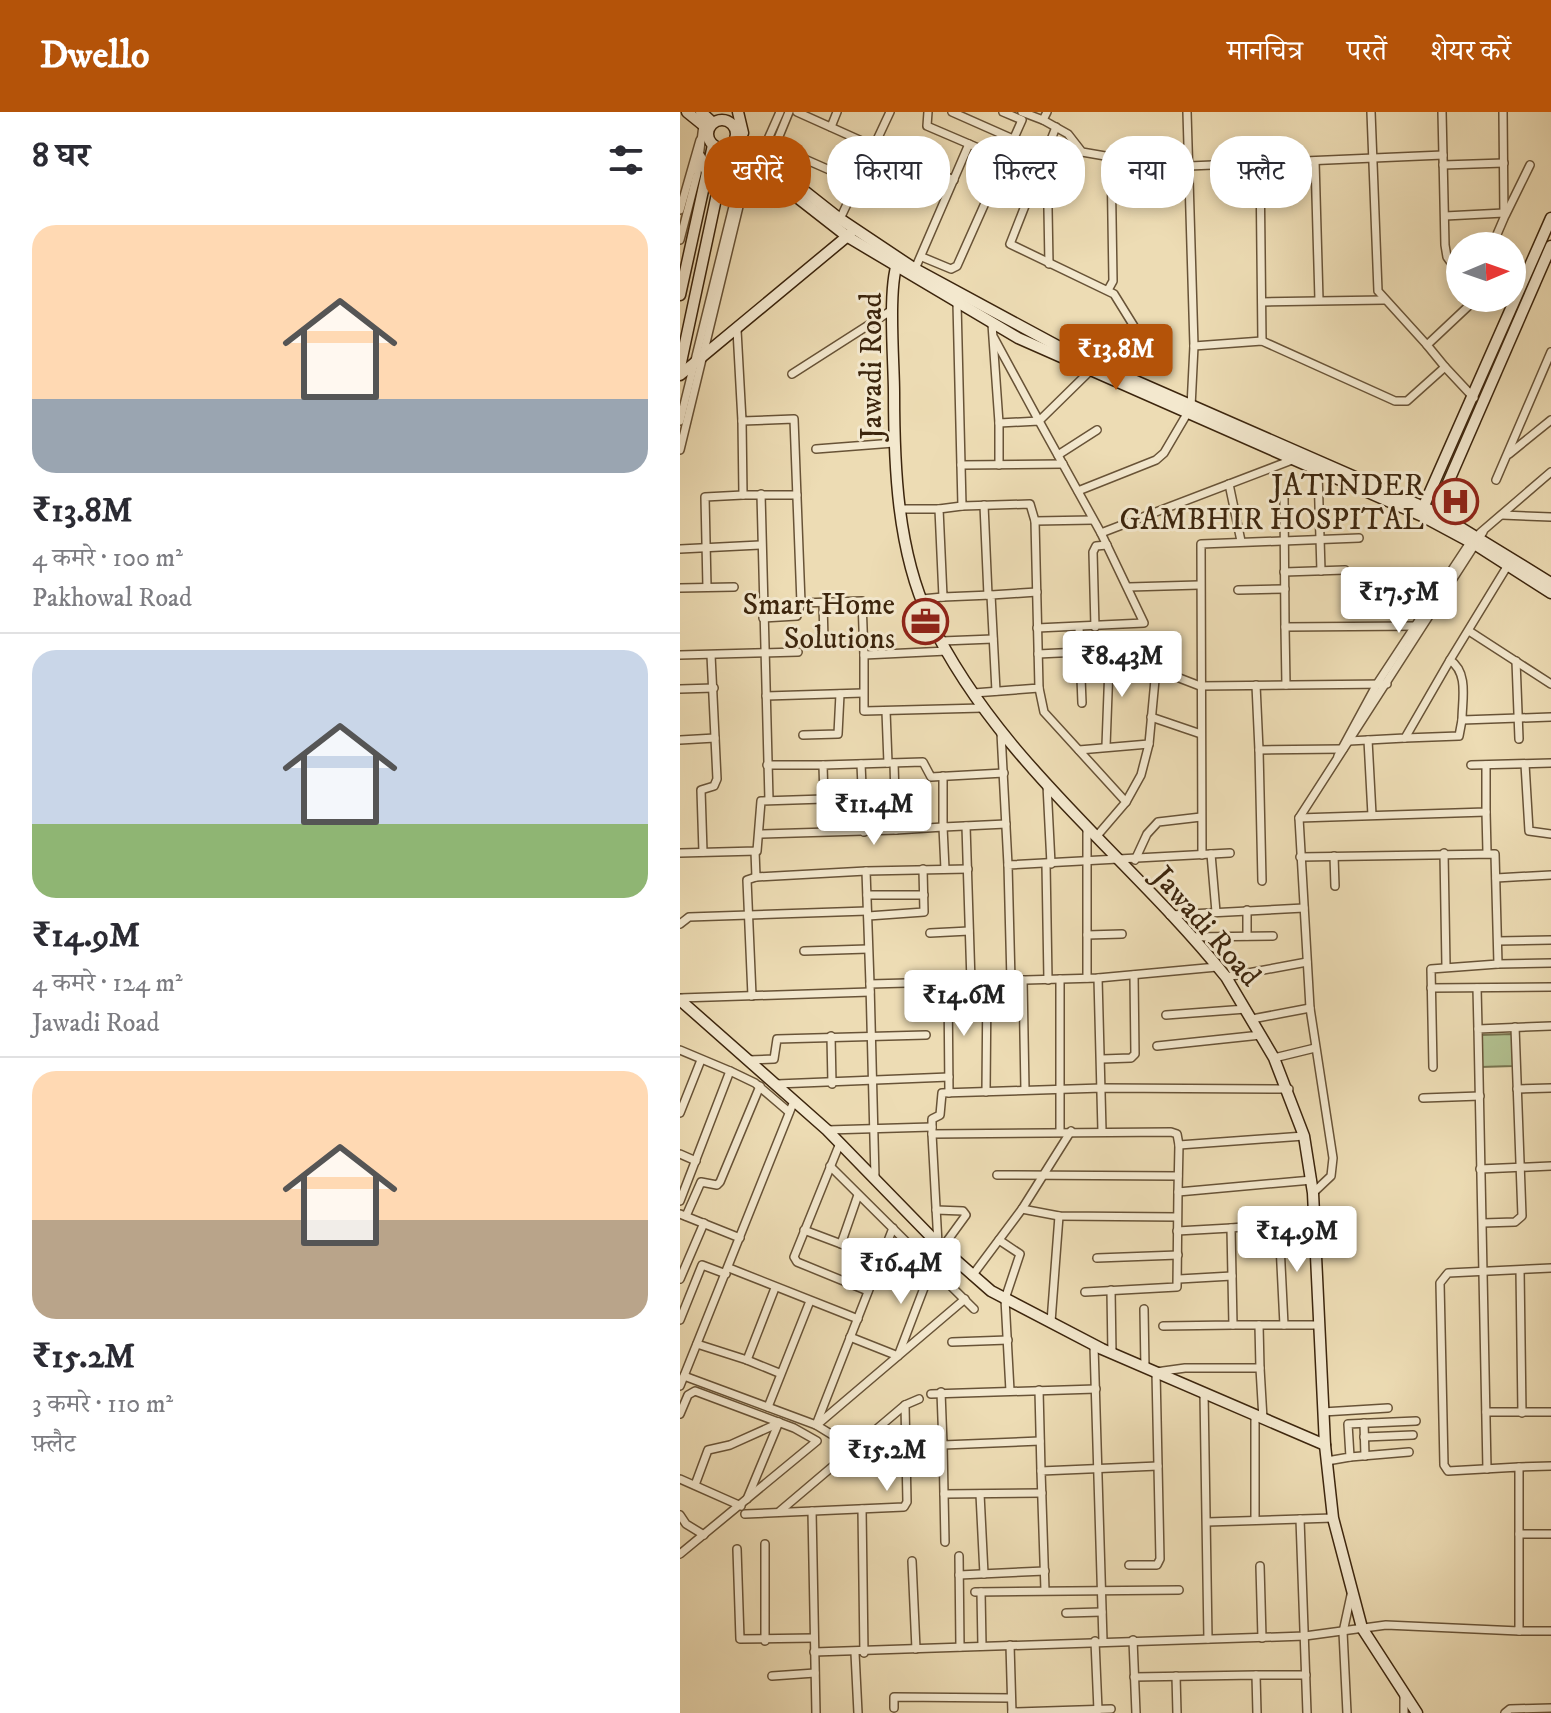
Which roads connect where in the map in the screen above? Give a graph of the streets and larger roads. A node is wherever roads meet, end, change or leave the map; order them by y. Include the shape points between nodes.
1 (780, 112) edge
2 (789, 112) edge
3 (797, 112) edge
4 (837, 112) edge
5 (890, 112) edge
6 (928, 112) edge
7 (952, 112) edge
8 (1003, 112) edge
9 (1187, 112) edge
10 (1371, 112) edge
11 (1442, 112) edge
12 (1503, 112) edge
13 (694, 113) edge
14 (734, 115) edge
15 (1023, 115) edge
16 (1045, 116) edge
17 (710, 124) edge
18 (831, 127) junction
19 (1056, 127) junction
20 (732, 136) edge
21 (743, 136) edge
22 (764, 136) edge
23 (851, 136) edge
24 (880, 136) edge
25 (1006, 136) edge
26 (1014, 136) edge
27 (1052, 136) edge
28 (1188, 136) edge
29 (966, 143) edge
30 (966, 151) edge
31 (700, 157) junction
32 (1372, 159) junction
33 (1443, 160) junction
34 (1312, 161) edge
35 (1315, 161) junction
36 (1504, 163) junction
37 (1530, 165) dead end
38 (704, 166) edge
39 (827, 169) edge
40 (950, 178) edge
41 (954, 180) junction
42 (704, 186) edge
43 (689, 191) junction
44 (811, 196) edge
45 (811, 202) edge
46 (716, 208) edge
47 (737, 208) edge
48 (846, 208) edge
49 (982, 208) edge
50 (1022, 208) edge
51 (1048, 208) edge
52 (1190, 208) edge
53 (1261, 208) edge
54 (680, 210) edge
55 (1445, 216) junction
56 (1504, 216) junction
57 (1551, 218) edge
58 (840, 219) junction
59 (1498, 232) edge
60 (851, 233) junction
61 (1446, 236) edge
62 (680, 240) edge
63 (1551, 246) edge
64 (922, 257) junction
65 (898, 263) junction
66 (1049, 264) junction
67 (915, 269) junction
68 (1108, 290) junction
69 (680, 295) edge
70 (1319, 300) junction
71 (1384, 300) junction
72 (1262, 302) junction
73 (957, 303) junction
74 (894, 308) junction
75 (1462, 312) edge
76 (992, 324) junction
77 (737, 330) junction
78 (993, 336) junction
79 (1262, 341) junction
80 (1427, 345) junction
81 (1194, 346) junction
82 (1551, 352) edge
83 (696, 363) junction
84 (680, 367) edge
85 (1445, 367) junction
86 (1090, 371) junction
87 (792, 374) dead end
88 (680, 375) edge
89 (1126, 377) junction
90 (1471, 397) junction
91 (1482, 404) junction
92 (1188, 410) junction
93 (1551, 420) edge
94 (680, 421) edge
95 (742, 421) junction
96 (1039, 421) junction
97 (999, 423) junction
98 (1097, 430) dead end
99 (894, 443) junction
100 (816, 449) dead end
101 (680, 450) edge
102 (1058, 455) junction
103 (1508, 455) junction
104 (1292, 460) junction
105 (1063, 464) junction
106 (961, 465) junction
107 (999, 465) junction
108 (1318, 472) junction
109 (1551, 472) edge
110 (1496, 480) dead end
111 (1229, 484) junction
112 (1078, 491) junction
113 (761, 494) junction
114 (743, 495) junction
115 (797, 495) junction
116 (1284, 498) dead end
117 (984, 505) junction
118 (962, 506) junction
119 (901, 509) junction
120 (939, 509) junction
121 (1421, 511) junction
122 (1502, 515) junction
123 (1433, 516) junction
124 (1551, 517) edge
125 (1093, 520) junction
126 (1035, 521) junction
127 (1101, 533) junction
128 (1359, 538) dead end
129 (1477, 538) junction
130 (1284, 539) junction
131 (1319, 539) junction
132 (1241, 541) junction
133 (760, 545) junction
134 (1107, 545) junction
135 (707, 548) junction
136 (680, 549) edge
137 (1508, 565) junction
138 (1345, 570) dead end
139 (1321, 571) junction
140 (1284, 572) junction
141 (1551, 583) edge
142 (1199, 585) junction
143 (707, 587) junction
144 (734, 587) dead end
145 (1129, 587) junction
146 (680, 588) edge
147 (1285, 589) junction
148 (1238, 590) dead end
149 (1037, 592) junction
150 (1551, 593) edge
151 (989, 595) junction
152 (943, 597) junction
153 (922, 599) junction
154 (801, 603) junction
155 (823, 603) junction
156 (763, 618) junction
157 (1413, 626) junction
158 (1423, 626) junction
159 (1079, 627) junction
160 (1095, 627) junction
161 (1285, 627) junction
162 (1037, 628) junction
163 (1469, 631) junction
164 (993, 639) junction
165 (824, 640) dead end
166 (945, 646) junction
167 (798, 652) dead end
168 (1080, 652) junction
169 (765, 653) junction
170 (1038, 654) junction
171 (680, 655) edge
172 (711, 655) junction
173 (864, 655) junction
174 (1450, 660) junction
175 (1516, 661) junction
176 (1156, 669) junction
177 (1377, 684) junction
178 (1387, 684) junction
179 (1551, 684) edge
180 (1256, 685) junction
181 (1286, 685) junction
182 (1200, 686) junction
183 (714, 688) junction
184 (1039, 688) junction
185 (680, 689) edge
186 (996, 691) junction
187 (863, 693) junction
188 (974, 693) junction
189 (840, 694) junction
190 (766, 696) junction
191 (1082, 703) dead end
192 (983, 708) junction
193 (886, 711) junction
194 (1151, 717) junction
195 (1551, 717) edge
196 (1518, 718) junction
197 (1462, 720) junction
198 (1001, 733) junction
199 (1201, 734) junction
200 (803, 735) dead end
201 (715, 738) junction
202 (1405, 738) junction
203 (1519, 739) dead end
204 (680, 740) edge
205 (1368, 740) junction
206 (1149, 744) junction
207 (1106, 746) junction
208 (1343, 747) junction
209 (1079, 750) junction
210 (1259, 750) junction
211 (891, 763) junction
212 (1551, 763) edge
213 (861, 764) junction
214 (1525, 764) junction
215 (767, 765) junction
216 (823, 765) junction
217 (1471, 765) dead end
218 (1486, 765) junction
219 (1004, 773) junction
220 (943, 776) junction
221 (1047, 783) junction
222 (862, 798) junction
223 (824, 799) junction
224 (769, 800) junction
225 (1126, 802) junction
226 (1486, 812) junction
227 (1372, 815) junction
228 (1201, 817) junction
229 (1299, 818) junction
230 (1006, 824) junction
231 (966, 826) junction
232 (943, 827) junction
233 (1087, 828) junction
234 (896, 830) junction
235 (864, 832) junction
236 (760, 834) junction
237 (1551, 834) edge
238 (1096, 837) junction
239 (755, 851) junction
240 (703, 852) junction
241 (1487, 852) junction
242 (680, 853) edge
243 (1230, 853) dead end
244 (1444, 853) junction
245 (1211, 854) junction
246 (1202, 855) junction
247 (1334, 856) junction
248 (1300, 857) junction
249 (1135, 860) junction
250 (1118, 861) junction
251 (1087, 862) junction
252 (1048, 864) junction
253 (1008, 865) junction
254 (923, 869) junction
255 (945, 869) junction
256 (968, 869) junction
257 (866, 871) junction
258 (1551, 875) edge
259 (756, 877) junction
260 (1496, 878) junction
261 (1262, 881) dead end
262 (1335, 886) dead end
263 (867, 895) junction
264 (924, 895) junction
265 (1304, 908) junction
266 (1247, 910) junction
267 (1216, 912) junction
268 (868, 914) junction
269 (1170, 915) junction
270 (750, 916) junction
271 (680, 924) edge
272 (969, 931) junction
273 (930, 933) dead end
274 (1122, 934) dead end
275 (1087, 935) junction
276 (1247, 936) junction
277 (1273, 936) dead end
278 (1191, 937) junction
279 (1551, 940) edge
280 (1498, 941) junction
281 (868, 949) junction
282 (804, 951) dead end
283 (1307, 962) junction
284 (1551, 963) edge
285 (1498, 964) junction
286 (1446, 966) junction
287 (1217, 967) junction
288 (1134, 975) junction
289 (1226, 977) junction
290 (1087, 978) junction
291 (1098, 978) junction
292 (1060, 979) junction
293 (1023, 980) junction
294 (1048, 980) junction
295 (1011, 981) junction
296 (971, 982) junction
297 (987, 982) junction
298 (948, 983) junction
299 (1551, 987) edge
300 (870, 988) junction
301 (1431, 988) junction
302 (1477, 988) junction
303 (752, 996) junction
304 (680, 999) edge
305 (1310, 1008) junction
306 (1249, 1014) junction
307 (1166, 1015) dead end
308 (1551, 1026) edge
309 (1515, 1027) junction
310 (1478, 1029) junction
311 (872, 1035) junction
312 (926, 1035) dead end
313 (1261, 1035) junction
314 (831, 1036) junction
315 (1157, 1046) dead end
316 (1315, 1048) junction
317 (680, 1050) edge
318 (1274, 1058) junction
319 (1102, 1059) junction
320 (701, 1060) junction
321 (746, 1060) junction
322 (1433, 1067) dead end
323 (730, 1071) junction
324 (949, 1077) junction
325 (874, 1083) junction
326 (774, 1084) junction
327 (832, 1084) junction
328 (760, 1086) junction
329 (1102, 1088) junction
330 (1551, 1088) edge
331 (1289, 1089) junction
332 (1517, 1089) junction
333 (1025, 1090) junction
334 (1061, 1090) junction
335 (986, 1092) junction
336 (949, 1093) junction
337 (1480, 1096) junction
338 (1423, 1098) dead end
339 (794, 1101) junction
340 (789, 1112) junction
341 (680, 1113) edge
342 (874, 1128) junction
343 (827, 1130) junction
344 (932, 1130) junction
345 (1071, 1131) junction
346 (1102, 1131) junction
347 (1060, 1132) junction
348 (1304, 1136) junction
349 (840, 1143) junction
350 (1179, 1145) junction
351 (680, 1154) edge
352 (696, 1161) junction
353 (830, 1166) junction
354 (1551, 1166) edge
355 (1519, 1167) junction
356 (1480, 1169) junction
357 (1045, 1173) junction
358 (997, 1175) dead end
359 (1178, 1176) junction
360 (875, 1177) junction
361 (1312, 1180) junction
362 (1178, 1192) junction
363 (1313, 1193) junction
364 (858, 1195) junction
365 (680, 1201) edge
366 (1022, 1209) junction
367 (936, 1210) junction
368 (683, 1215) edge
369 (1059, 1216) junction
370 (1177, 1217) junction
371 (1313, 1221) junction
372 (704, 1223) junction
373 (1483, 1223) junction
374 (1279, 1224) junction
375 (893, 1228) junction
376 (1231, 1228) junction
377 (804, 1230) junction
378 (1177, 1231) junction
379 (740, 1238) junction
380 (999, 1240) junction
381 (841, 1244) junction
382 (940, 1246) junction
383 (1178, 1255) junction
384 (1097, 1258) dead end
385 (881, 1259) junction
386 (932, 1267) junction
387 (1551, 1268) edge
388 (1484, 1270) junction
389 (1520, 1270) junction
390 (728, 1271) junction
391 (972, 1276) junction
392 (1232, 1276) junction
393 (680, 1279) edge
394 (1179, 1279) junction
395 (775, 1288) junction
396 (1111, 1290) junction
397 (868, 1291) junction
398 (1085, 1292) dead end
399 (965, 1299) junction
400 (1005, 1299) junction
401 (810, 1301) junction
402 (974, 1309) dead end
403 (1144, 1309) dead end
404 (858, 1319) junction
405 (680, 1320) edge
406 (1051, 1322) junction
407 (1233, 1325) junction
408 (1259, 1325) junction
409 (1284, 1325) junction
410 (1318, 1325) junction
411 (1163, 1326) dead end
412 (850, 1337) junction
413 (1008, 1340) junction
414 (952, 1342) dead end
415 (697, 1344) junction
416 (1094, 1346) junction
417 (1112, 1354) junction
418 (898, 1356) junction
419 (747, 1360) junction
420 (1260, 1368) junction
421 (1150, 1370) junction
422 (779, 1373) junction
423 (684, 1376) junction
424 (680, 1386) edge
425 (1096, 1389) junction
426 (1039, 1390) junction
427 (1010, 1391) junction
428 (941, 1392) junction
429 (1204, 1393) junction
430 (931, 1394) dead end
431 (919, 1399) dead end
432 (905, 1405) junction
433 (768, 1407) junction
434 (1388, 1408) dead end
435 (1323, 1412) junction
436 (1486, 1412) junction
437 (1551, 1412) edge
438 (783, 1413) junction
439 (1522, 1413) junction
440 (680, 1414) edge
441 (1259, 1417) junction
442 (1416, 1421) dead end
443 (779, 1423) junction
444 (1364, 1423) junction
445 (816, 1425) junction
446 (1413, 1435) dead end
447 (1364, 1437) junction
448 (1040, 1441) junction
449 (943, 1445) junction
450 (1325, 1445) junction
451 (1409, 1452) dead end
452 (851, 1453) junction
453 (904, 1455) junction
454 (1365, 1456) junction
455 (1350, 1457) junction
456 (1327, 1461) junction
457 (1158, 1466) junction
458 (1551, 1466) edge
459 (1519, 1467) junction
460 (1098, 1468) junction
461 (1487, 1469) junction
462 (1041, 1471) junction
463 (680, 1479) edge
464 (695, 1485) junction
465 (1042, 1493) junction
466 (944, 1494) junction
467 (980, 1494) junction
468 (744, 1503) junction
469 (862, 1509) junction
470 (780, 1511) junction
471 (812, 1511) junction
472 (745, 1514) dead end
473 (680, 1515) edge
474 (1333, 1518) junction
475 (1255, 1519) junction
476 (1300, 1519) junction
477 (1207, 1522) junction
478 (1519, 1534) junction
479 (1551, 1534) edge
480 (704, 1535) junction
481 (945, 1542) dead end
482 (765, 1544) dead end
483 (737, 1549) dead end
484 (680, 1554) edge
485 (959, 1556) dead end
486 (912, 1561) dead end
487 (1129, 1565) dead end
488 (1260, 1566) dead end
489 (1045, 1571) junction
490 (984, 1574) junction
491 (959, 1575) junction
492 (1045, 1590) junction
493 (1100, 1590) junction
494 (1179, 1590) dead end
495 (1351, 1595) junction
496 (1102, 1612) junction
497 (1066, 1613) dead end
498 (1362, 1628) junction
499 (1519, 1631) junction
500 (1551, 1631) edge
501 (1343, 1632) junction
502 (1305, 1636) junction
503 (814, 1638) junction
504 (1262, 1638) junction
505 (1208, 1639) junction
506 (1133, 1640) junction
507 (765, 1641) junction
508 (1099, 1641) junction
509 (1010, 1645) junction
510 (982, 1646) junction
511 (960, 1647) junction
512 (916, 1649) junction
513 (814, 1652) junction
514 (855, 1653) junction
515 (864, 1653) junction
516 (815, 1673) junction
517 (1256, 1675) junction
518 (1306, 1675) junction
519 (772, 1676) dead end
520 (1176, 1676) junction
521 (1134, 1677) junction
522 (1404, 1694) junction
523 (1011, 1698) junction
524 (894, 1708) dead end
525 (1111, 1709) dead end
526 (1098, 1710) junction
527 (1549, 1710) edge
528 (816, 1713) edge
529 (858, 1713) edge
530 (1012, 1713) edge
531 (1136, 1713) edge
532 (1177, 1713) edge
533 (1257, 1713) edge
534 (1307, 1713) edge
535 (1347, 1713) edge
536 (1404, 1713) edge
537 (1417, 1713) edge
538 (1505, 1713) edge

1 - 22 street
2 - 39 street via 775,146
3 - 18 street
4 - 18 street
5 - 24 street
6 - 29 street via 927,126
7 - 25 street
8 - 15 street
9 - 28 street
10 - 32 street
11 - 33 street
12 - 36 street
13 - 17 street
14 - 17 street
14 - 20 street
14 - 21 street
15 - 16 street
15 - 26 street
16 - 19 street
17 - 31 street
17 - 43 street via 694,150
18 - 23 street
19 - 27 street
19 - 68 street via 1082,152 1111,157 1113,281
30 - 41 street
31 - 38 street
31 - 43 street
32 - 33 street
32 - 35 street
32 - 71 street via 1376,280
33 - 36 street
33 - 55 street
34 - 35 street
35 - 70 street
36 - 56 street
37 - 56 street
40 - 41 street
41 - 64 street
42 - 69 street
43 - 54 street
43 - 62 street
44 - 58 street
45 - 60 street
46 - 84 street
47 - 83 street
48 - 58 street
49 - 64 street via 956,268
50 - 66 street via 1009,240 1013,248
51 - 66 street
52 - 81 street
53 - 72 street
55 - 56 street
55 - 61 street
56 - 59 street
57 - 90 street
58 - 60 street
60 - 65 street
60 - 77 street
63 - 91 street
64 - 67 street
65 - 67 street
65 - 73 street
65 - 74 street, Jawadi Road
66 - 68 street
67 - 89 street
68 - 89 street via 1139,330
70 - 71 street
70 - 72 street
71 - 80 street
72 - 79 street
73 - 76 street
73 - 106 street
74 - 87 street
74 - 99 street, Jawadi Road
75 - 80 street
76 - 78 street
76 - 86 street
77 - 83 street
77 - 95 street
78 - 96 street
78 - 97 street
79 - 81 street
79 - 85 street via 1395,401 1413,399
80 - 85 street
81 - 92 street
82 - 103 street
83 - 88 street
83 - 94 street
83 - 101 street
85 - 90 street
86 - 92 street
86 - 96 street
89 - 92 street
90 - 91 street
90 - 121 street
91 - 123 street
92 - 104 street
92 - 112 street via 1156,460
92 - 121 street
93 - 103 street
95 - 114 street
95 - 115 street via 794,419
96 - 97 street
96 - 102 street
97 - 107 street
98 - 102 street
99 - 100 street
99 - 119 street, Jawadi Road
102 - 105 street
103 - 110 street
104 - 108 street
104 - 111 street
105 - 107 street
105 - 112 street
106 - 107 street
106 - 118 street
108 - 121 street
108 - 131 street
109 - 122 street
111 - 127 street
111 - 132 street
112 - 125 street
113 - 114 street
113 - 115 street
113 - 133 street
114 - 135 street via 705,497
115 - 154 street
116 - 130 street
117 - 118 street
117 - 126 street via 1030,504
117 - 151 street
118 - 120 street
119 - 120 street
119 - 153 street, Jawadi Road
120 - 152 street
121 - 123 street
122 - 124 street
122 - 129 street
123 - 129 street
125 - 126 street
125 - 127 street
126 - 149 street
127 - 134 street
128 - 131 street
129 - 137 street
129 - 141 street
129 - 157 street
129 - 158 street
130 - 131 street
130 - 132 street
130 - 140 street
131 - 139 street
132 - 142 street via 1201,544
133 - 135 street
133 - 156 street
134 - 145 street
134 - 160 street via 1096,546 1093,552
135 - 136 street
135 - 143 street
137 - 150 street
137 - 163 street
138 - 139 street
139 - 140 street
140 - 147 street
142 - 145 street
142 - 182 street
143 - 144 street
143 - 146 street
145 - 160 street via 1144,623
147 - 148 street
147 - 161 street
149 - 151 street
149 - 162 street
151 - 152 street
151 - 164 street
152 - 153 street
153 - 166 street, Jawadi Road
154 - 155 street
154 - 156 street via 797,616
155 - 165 street
155 - 173 street via 862,601
156 - 169 street
157 - 158 street
157 - 161 street
157 - 177 street
158 - 178 street
159 - 160 street
159 - 162 street
159 - 168 street
161 - 181 street
162 - 170 street
163 - 174 street
163 - 175 street
164 - 166 street
164 - 186 street
166 - 173 street
166 - 188 street, Jawadi Road
167 - 169 street
168 - 170 street
168 - 191 street
169 - 172 street
169 - 190 street
170 - 184 street
171 - 172 street
172 - 183 street
173 - 187 street
174 - 197 street via 1462,676
174 - 202 street
175 - 179 street
175 - 196 street
176 - 182 street
176 - 194 street
176 - 207 street via 1139,661 1109,666
177 - 178 street
177 - 181 street
177 - 208 street
178 - 208 street
180 - 181 street
180 - 182 street
180 - 210 street
182 - 199 street
183 - 185 street
183 - 201 street
184 - 186 street
184 - 209 street via 1044,712
186 - 188 street
187 - 189 street
187 - 193 street via 864,711
188 - 192 street, Jawadi Road
189 - 190 street
189 - 200 street via 838,734
190 - 215 street
192 - 193 street
192 - 198 street, Jawadi Road
193 - 211 street
194 - 199 street
194 - 206 street
195 - 196 street
196 - 197 street
196 - 203 street
197 - 202 street via 1459,736
198 - 219 street
198 - 221 street, Jawadi Road
199 - 228 street
201 - 204 street
201 - 240 street via 717,782 701,790
202 - 205 street
205 - 208 street
205 - 227 street
206 - 207 street
206 - 225 street
207 - 209 street
208 - 210 street
208 - 229 street
209 - 225 street
210 - 261 street
211 - 213 street
211 - 220 street via 925,762 929,777
211 - 234 street
212 - 214 street
213 - 216 street
213 - 222 street
214 - 218 street
214 - 237 street via 1528,829 1535,835
215 - 216 street
215 - 224 street
216 - 223 street
217 - 218 street
218 - 226 street
219 - 220 street
219 - 230 street
220 - 232 street
221 - 233 street, Jawadi Road
221 - 252 street
222 - 223 street
222 - 235 street
223 - 224 street
224 - 236 street via 760,804
225 - 238 street
226 - 227 street
226 - 241 street
227 - 229 street
228 - 246 street
228 - 249 street via 1158,822
229 - 248 street
230 - 231 street
230 - 253 street
231 - 232 street
231 - 256 street
232 - 234 street
232 - 255 street
233 - 238 street, Jawadi Road
233 - 251 street
234 - 235 street
235 - 236 street
236 - 239 street
238 - 250 street, Jawadi Road
239 - 240 street
239 - 259 street
240 - 242 street
241 - 244 street
241 - 260 street via 1496,855
243 - 245 street
244 - 247 street
244 - 286 street
245 - 246 street
245 - 267 street
246 - 249 street
247 - 248 street
247 - 262 street
248 - 265 street
249 - 250 street
250 - 251 street
250 - 269 street, Jawadi Road
251 - 252 street
251 - 275 street
252 - 253 street
252 - 294 street
253 - 295 street
254 - 255 street
254 - 257 street
254 - 264 street
255 - 256 street
256 - 272 street
257 - 259 street
257 - 263 street
258 - 260 street
259 - 270 street via 748,878
260 - 280 street
263 - 264 street
263 - 268 street
264 - 268 street via 922,914
265 - 266 street
265 - 283 street
266 - 267 street
266 - 276 street
267 - 269 street
268 - 270 street
268 - 281 street
269 - 278 street, Jawadi Road
270 - 271 street via 689,917
270 - 303 street
272 - 273 street
272 - 296 street
274 - 275 street
275 - 290 street
276 - 277 street
276 - 278 street
278 - 287 street, Jawadi Road
279 - 280 street
280 - 285 street
281 - 282 street
281 - 300 street
283 - 289 street
283 - 305 street
284 - 285 street
285 - 286 street
286 - 301 street via 1431,969
287 - 288 street
287 - 289 street, Jawadi Road
288 - 291 street
288 - 319 street via 1135,1054
289 - 306 street, Jawadi Road
290 - 291 street
290 - 292 street
291 - 319 street
292 - 294 street
292 - 334 street
293 - 294 street
293 - 295 street
293 - 333 street
295 - 297 street
296 - 297 street
296 - 298 street
297 - 335 street
298 - 300 street
298 - 324 street
299 - 302 street
300 - 303 street
300 - 311 street
301 - 302 street
301 - 322 street
302 - 310 street
303 - 304 street
304 - 321 street
305 - 306 street
305 - 316 street
306 - 307 street
306 - 313 street, Jawadi Road
308 - 309 street
309 - 310 street
309 - 332 street
310 - 337 street
311 - 312 street
311 - 314 street
311 - 325 street
313 - 315 street
313 - 318 street, Jawadi Road
314 - 321 street via 777,1039 774,1059
314 - 327 street
316 - 318 street
316 - 363 street via 1333,1167 1330,1179
317 - 320 street
318 - 331 street, Jawadi Road
319 - 329 street
320 - 323 street
320 - 341 street
321 - 326 street
323 - 328 street
323 - 352 street
324 - 325 street
324 - 336 street
325 - 327 street
325 - 342 street
326 - 327 street
326 - 339 street
328 - 340 street
328 - 368 street via 720,1182 701,1182
329 - 331 street
329 - 334 street
329 - 346 street
330 - 332 street
331 - 348 street, Jawadi Road
332 - 355 street
333 - 334 street
333 - 335 street
334 - 347 street
335 - 336 street
336 - 344 street via 940,1094 940,1115 932,1119
337 - 338 street
337 - 356 street
339 - 340 street
339 - 343 street
340 - 379 street
342 - 343 street
342 - 344 street
342 - 360 street
343 - 349 street
344 - 347 street
344 - 367 street
345 - 346 street
345 - 347 street
345 - 357 street
346 - 350 street via 1175,1132
348 - 350 street
348 - 361 street, Jawadi Road
349 - 353 street
349 - 360 street
350 - 359 street
351 - 352 street
352 - 365 street
353 - 364 street
353 - 377 street
354 - 355 street
355 - 356 street
355 - 373 street via 1521,1220
356 - 373 street
357 - 358 street
357 - 359 street
357 - 366 street
359 - 362 street
360 - 382 street
361 - 362 street
361 - 363 street, Jawadi Road
362 - 370 street
363 - 371 street, Jawadi Road
364 - 375 street
364 - 381 street
366 - 369 street
366 - 380 street
367 - 382 street
367 - 382 street via 966,1215
368 - 372 street
369 - 370 street
369 - 406 street
370 - 378 street
371 - 374 street
371 - 410 street, Jawadi Road
372 - 379 street
372 - 393 street
373 - 388 street
374 - 376 street
374 - 409 street
375 - 385 street
375 - 386 street
376 - 378 street
376 - 392 street
377 - 381 street
377 - 397 street via 795,1260
378 - 383 street
379 - 390 street
380 - 391 street
380 - 400 street via 1020,1254
381 - 385 street
382 - 391 street
383 - 384 street
383 - 394 street
385 - 397 street
386 - 399 street
386 - 418 street
387 - 389 street
388 - 389 street
388 - 436 street
388 - 461 street via 1445,1274 1440,1283 1444,1465 1448,1471
389 - 439 street
390 - 395 street
390 - 405 street via 702,1265
390 - 415 street
391 - 400 street
392 - 394 street
392 - 407 street
394 - 396 street via 1175,1289
395 - 401 street
395 - 419 street
396 - 398 street
396 - 417 street
397 - 404 street
399 - 402 street
399 - 418 street
400 - 406 street
400 - 413 street
401 - 404 street
401 - 422 street
403 - 421 street
404 - 412 street
406 - 416 street
407 - 408 street
407 - 411 street
408 - 409 street
408 - 420 street
409 - 410 street
410 - 435 street, Jawadi Road
412 - 418 street
412 - 445 street
413 - 414 street
413 - 427 street
415 - 419 street
415 - 423 street
416 - 417 street
416 - 425 street
417 - 421 street
418 - 445 street
419 - 422 street
420 - 421 street
420 - 441 street
421 - 429 street
421 - 457 street
422 - 433 street
423 - 424 street
423 - 433 street
425 - 426 street
425 - 460 street
426 - 427 street
426 - 448 street
427 - 428 street
428 - 430 street
428 - 449 street
429 - 441 street
429 - 477 street
431 - 432 street
432 - 452 street
432 - 453 street
433 - 438 street
434 - 435 street
435 - 450 street, Jawadi Road
436 - 439 street
436 - 461 street
437 - 439 street
438 - 443 street
438 - 445 street
440 - 443 street via 695,1391
441 - 450 street
441 - 475 street
442 - 444 street
443 - 464 street via 708,1450
443 - 468 street
443 - 468 street via 817,1441
444 - 447 street
444 - 455 street via 1348,1424
445 - 452 street
446 - 447 street
447 - 454 street
448 - 449 street
448 - 462 street
449 - 466 street
450 - 456 street, Jawadi Road
451 - 454 street
452 - 453 street
452 - 470 street
453 - 469 street via 906,1505
454 - 455 street
455 - 456 street
456 - 474 street, Jawadi Road
457 - 460 street
457 - 487 street via 1160,1559 1153,1565
458 - 459 street
459 - 461 street
459 - 478 street
460 - 462 street
460 - 493 street
462 - 465 street
463 - 464 street
464 - 468 street
465 - 467 street
465 - 489 street
466 - 467 street
466 - 481 street
467 - 490 street
468 - 480 street
469 - 471 street
469 - 515 street
470 - 471 street
470 - 472 street
471 - 503 street
473 - 480 street
474 - 476 street
474 - 495 street, Jawadi Road
475 - 476 street
475 - 477 street
476 - 502 street
477 - 505 street
478 - 479 street
478 - 499 street
480 - 484 street
482 - 507 street
483 - 507 street via 740,1639
485 - 491 street
486 - 512 street
488 - 504 street
489 - 490 street
489 - 492 street
490 - 491 street
491 - 511 street
492 - 493 street
492 - 510 street via 978,1592
493 - 494 street
493 - 496 street
495 - 498 street, Jawadi Road
495 - 501 street
496 - 497 street
496 - 508 street
498 - 499 street
498 - 501 street
498 - 522 street, Jawadi Road
499 - 500 street
501 - 502 street
501 - 535 street
502 - 504 street
502 - 518 street
503 - 507 street
503 - 513 street
504 - 505 street
505 - 506 street
506 - 508 street
506 - 521 street
508 - 509 street
508 - 526 street
509 - 510 street
509 - 523 street
510 - 511 street
511 - 512 street
512 - 515 street
513 - 514 street
513 - 516 street
514 - 515 street
514 - 529 street
516 - 519 street
516 - 528 street
517 - 518 street
517 - 520 street
517 - 533 street
518 - 534 street
520 - 521 street
520 - 532 street
521 - 531 street
522 - 536 street
522 - 537 street, Jawadi Road
523 - 524 street via 894,1697
523 - 530 street
525 - 526 street
526 - 530 street
527 - 538 street

